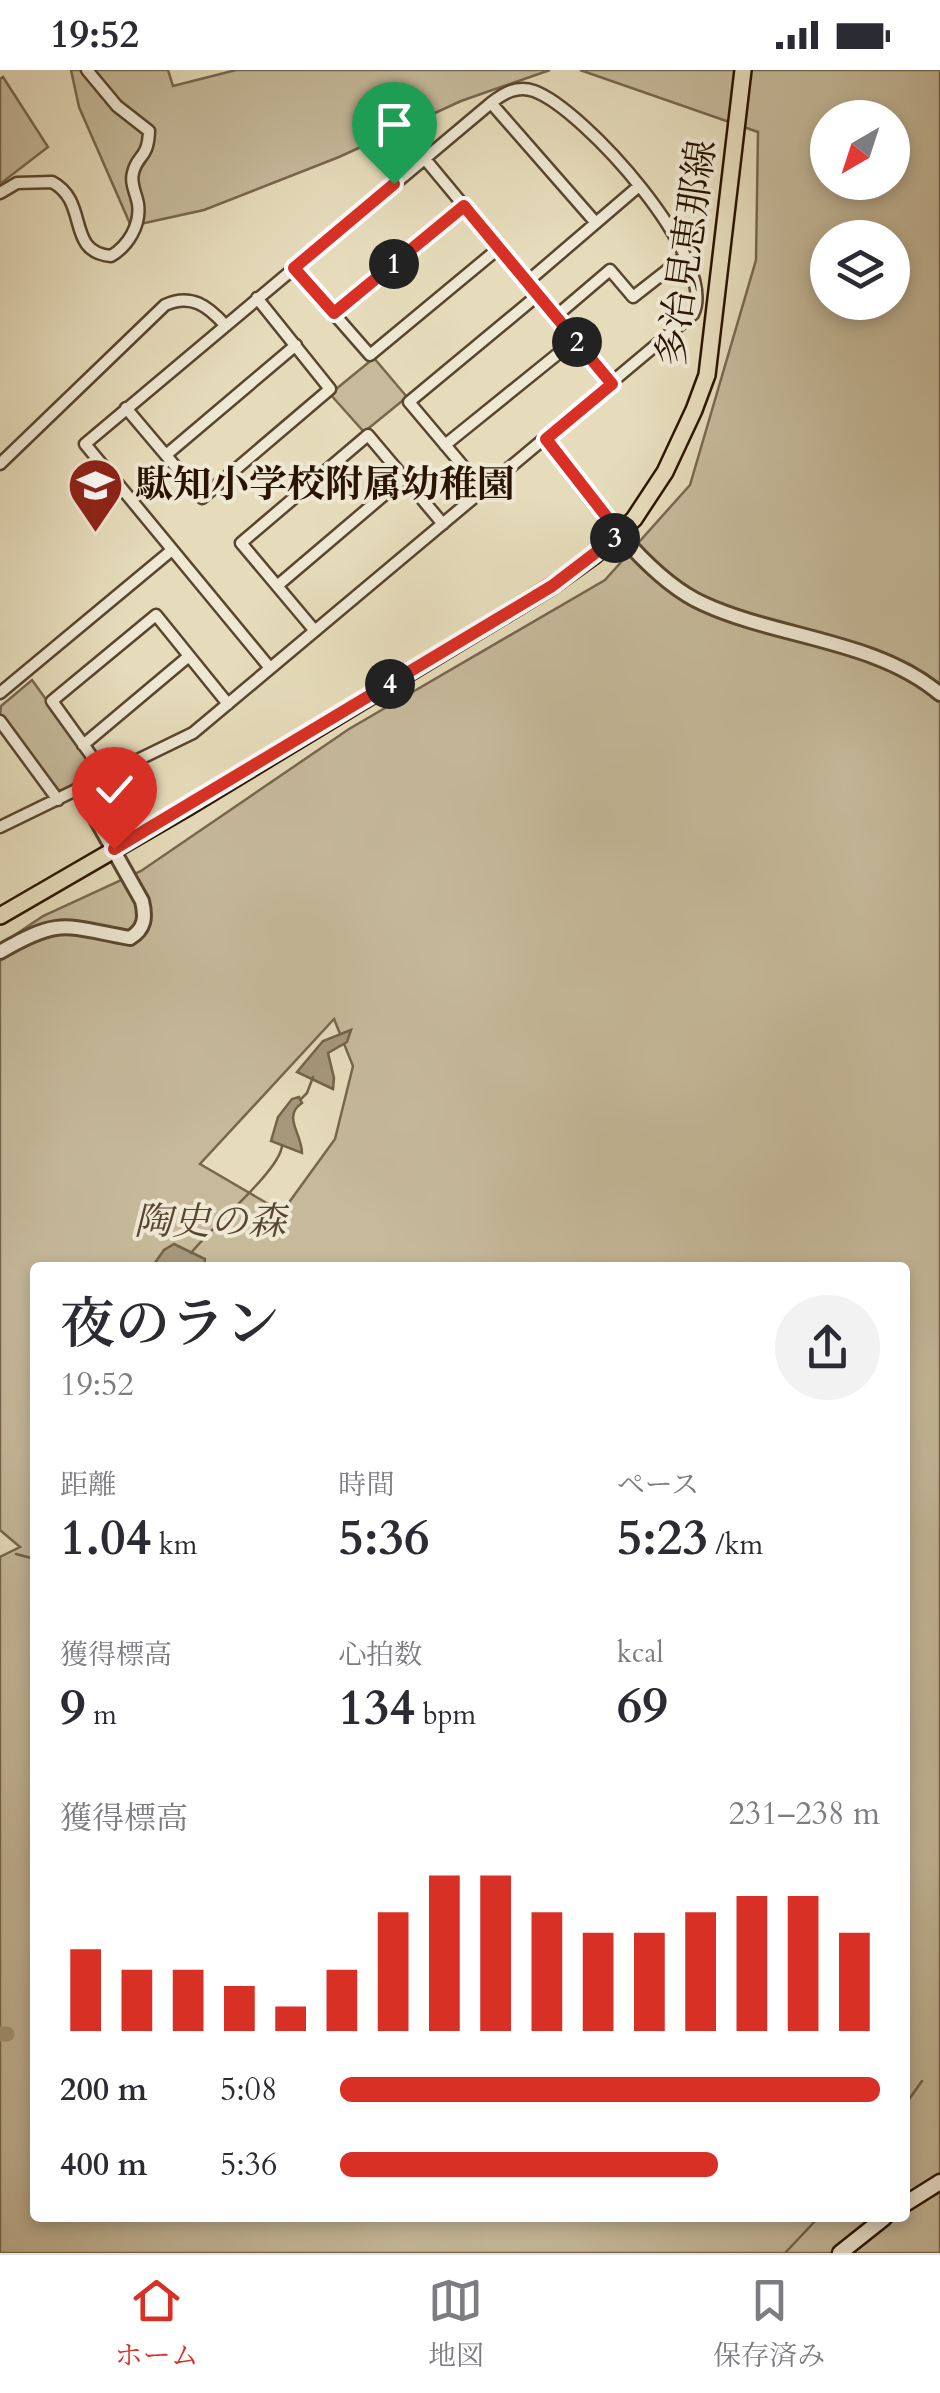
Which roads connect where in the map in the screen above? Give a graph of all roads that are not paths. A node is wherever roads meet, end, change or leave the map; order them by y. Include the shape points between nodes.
1 (87, 70) edge
2 (743, 70) edge
3 (491, 103) junction
4 (425, 158) junction
5 (639, 186) junction
6 (0, 193) edge
7 (464, 206) junction
8 (596, 223) junction
9 (499, 248) junction
10 (684, 257) junction
11 (294, 268) junction
12 (528, 282) junction
13 (538, 295) junction
14 (257, 298) junction
15 (334, 313) junction
16 (556, 316) junction
17 (225, 325) junction
18 (575, 340) junction
19 (296, 345) junction
20 (612, 384) junction
21 (126, 408) junction
22 (546, 439) junction
23 (445, 445) junction
24 (166, 455) junction
25 (0, 464) edge
26 (404, 478) junction
27 (484, 491) junction
28 (443, 524) junction
29 (620, 534) junction
30 (172, 550) junction
31 (278, 586) junction
32 (315, 631) junction
33 (189, 656) junction
34 (270, 668) junction
35 (0, 693) edge
36 (940, 694) edge
37 (228, 704) junction
38 (0, 721) edge
39 (84, 745) junction
40 (106, 776) junction
41 (80, 790) junction
42 (58, 800) junction
43 (0, 827) edge
44 (114, 849) junction
45 (0, 916) edge
46 (0, 952) edge
47 (940, 2182) edge
48 (910, 2201) edge
49 (879, 2222) edge
50 (840, 2253) edge

1 - 6 street via 149,131 146,155 132,177 138,216 126,247 102,256 84,244 74,202 52,182 17,183
2 - 29 main road, 多治見恵那線 via 707,376 665,472
3 - 4 street
3 - 5 street via 515,90 543,96 582,122
3 - 8 street
4 - 7 street
4 - 11 street
5 - 8 street
5 - 10 street
7 - 9 street
7 - 15 street
8 - 12 street
9 - 12 street
9 - 15 street via 370,356
10 - 16 street via 632,296 610,270
10 - 20 street via 698,305
11 - 14 street
11 - 15 street
12 - 13 street
13 - 16 street
13 - 23 street via 409,402
14 - 17 street
14 - 19 street
16 - 18 street
17 - 21 street
17 - 25 street via 203,303 165,305
18 - 20 street
18 - 23 street
19 - 24 street
19 - 24 street via 330,389 202,498
20 - 22 street
21 - 24 street
21 - 30 street via 85,444
22 - 27 street
22 - 29 street
23 - 27 street
26 - 28 street
26 - 31 street
26 - 31 street via 368,435 241,543
27 - 28 street
28 - 32 street
29 - 36 street via 702,604 883,661
29 - 44 main road, 多治見恵那線 via 552,586
30 - 34 street
30 - 35 street
31 - 32 street
32 - 34 street
33 - 37 street
33 - 39 street
33 - 39 street via 156,615 52,701
34 - 37 street
37 - 40 street via 193,733
38 - 42 street
39 - 40 street
40 - 41 street
41 - 42 street
41 - 44 street
42 - 43 street
44 - 45 main road, 多治見恵那線
44 - 46 street via 142,901 138,933 130,938 61,924
47 - 48 main road
49 - 50 main road

